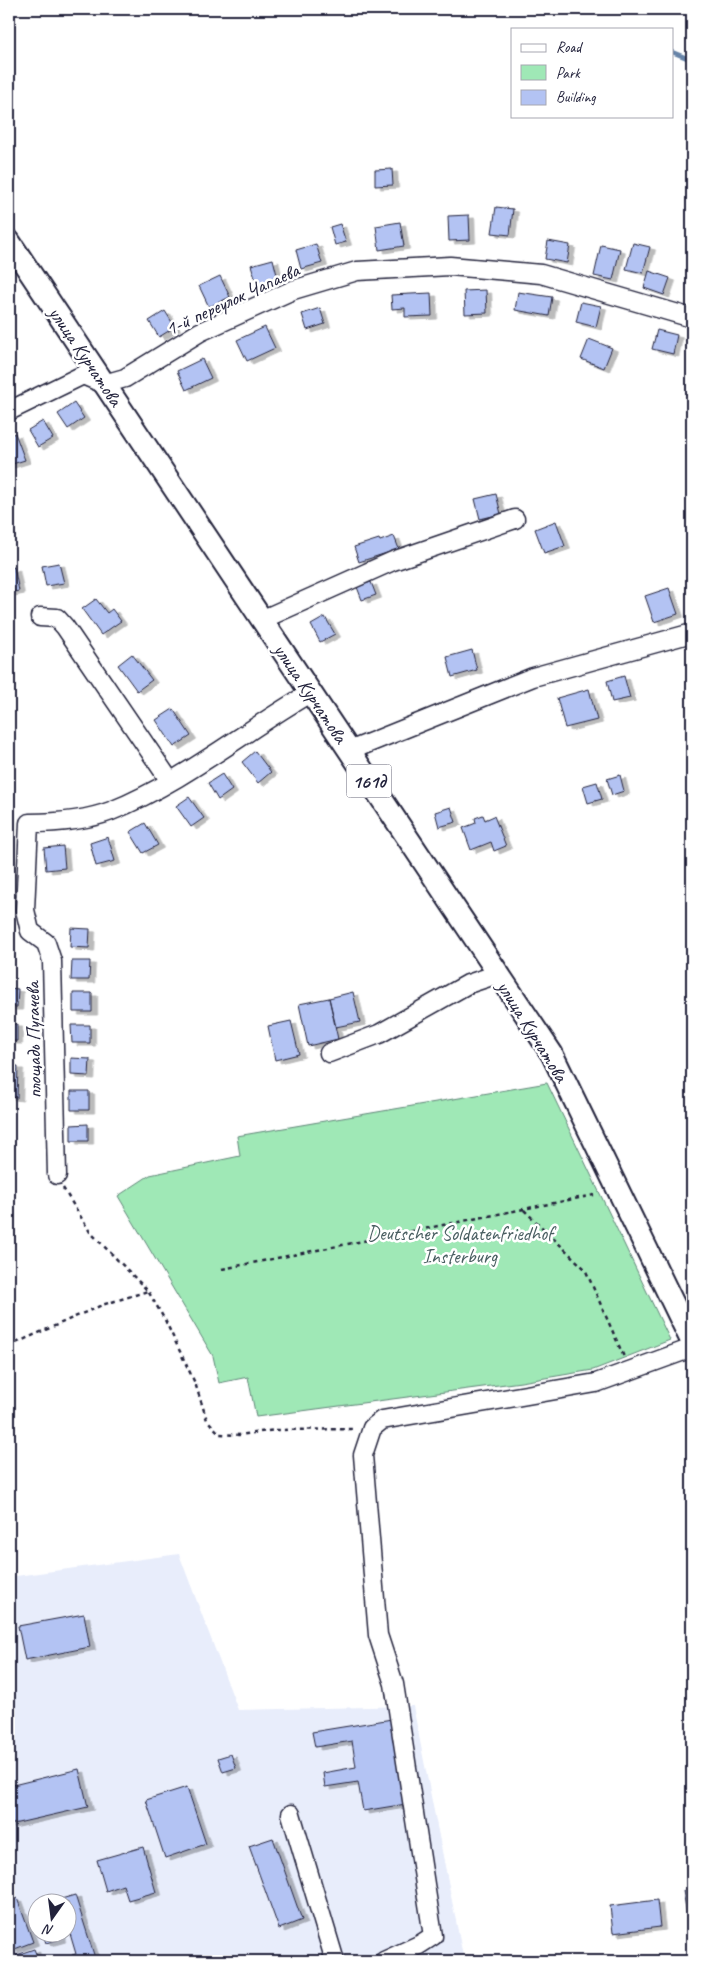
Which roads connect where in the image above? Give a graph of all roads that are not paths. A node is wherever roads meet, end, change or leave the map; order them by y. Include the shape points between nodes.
1 (9, 240) edge
2 (692, 318) edge
3 (104, 384) junction
4 (9, 411) edge
5 (515, 519) dead end
6 (40, 617) dead end
7 (261, 620) junction
8 (692, 633) edge
9 (310, 693) junction
10 (349, 750) junction
11 (170, 781) junction
12 (498, 974) junction
13 (329, 1053) dead end
14 (56, 1175) road end
15 (692, 1342) edge
16 (692, 1348) edge
17 (291, 1814) dead end
18 (335, 1961) edge
19 (384, 1961) edge

1 - 3 main road, улица Курчатова / 161д
2 - 3 street, 1-й переулок Чапаева via 541,274 450,266 357,271 293,290 200,332 125,378
3 - 4 street via 83,375
3 - 7 main road, улица Курчатова / 161д
5 - 7 street via 393,561
6 - 11 street via 57,618 65,627
7 - 9 main road, улица Курчатова / 161д
8 - 10 street via 533,677
9 - 10 main road, улица Курчатова / 161д
9 - 11 street
10 - 12 main road, улица Курчатова / 161д
11 - 14 street, площадь Пугачева via 110,811 64,823 29,823 25,910 30,931 46,943 52,961
12 - 13 street via 468,984 379,1034
12 - 15 main road, улица Курчатова / 161д via 552,1054
16 - 19 street via 596,1383 382,1420 372,1428 363,1455 378,1635 394,1684 433,1936
17 - 18 street

